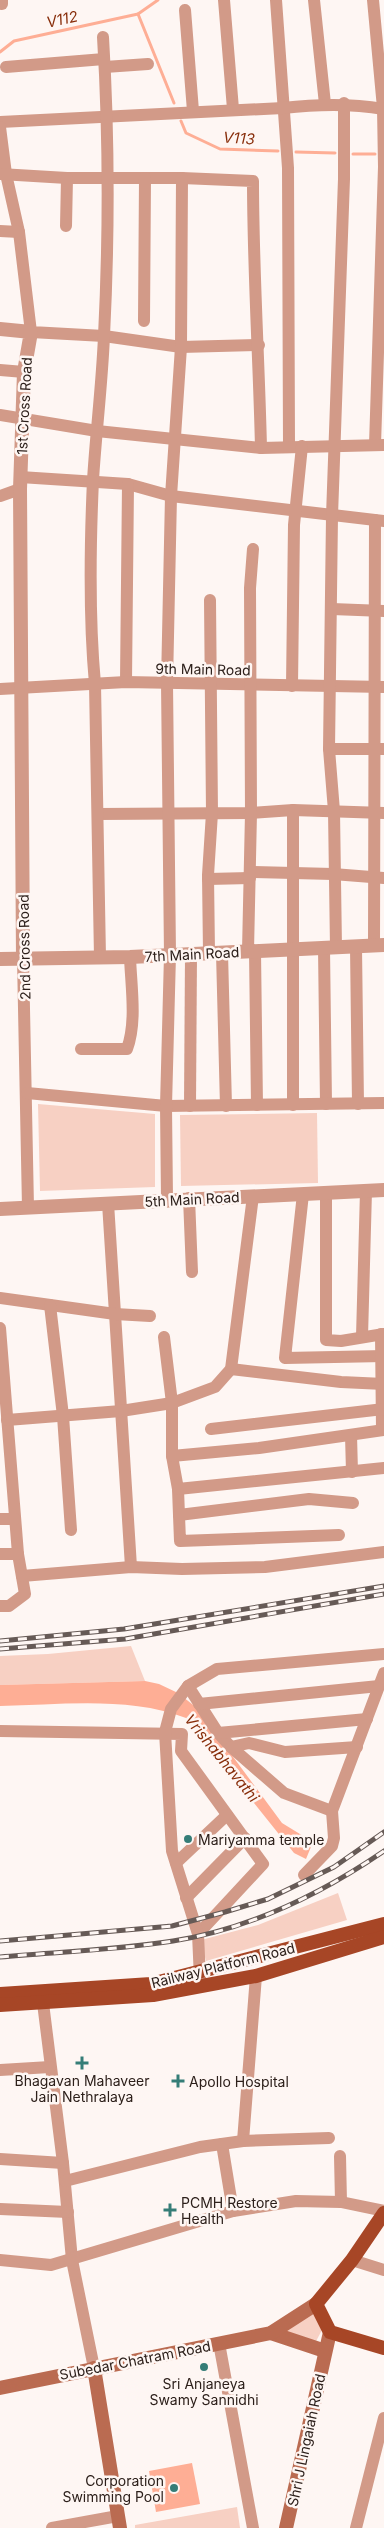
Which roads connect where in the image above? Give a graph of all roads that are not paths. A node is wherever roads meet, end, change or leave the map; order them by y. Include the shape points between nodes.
1 (224, 0) edge
2 (276, 0) edge
3 (314, 0) edge
4 (373, 0) edge
5 (185, 10) dead end
6 (102, 37) dead end
7 (104, 63) junction
8 (148, 64) dead end
9 (6, 67) dead end
10 (344, 103) junction
11 (325, 104) junction
12 (283, 108) junction
13 (233, 109) junction
14 (383, 109) edge
15 (193, 111) junction
16 (108, 116) junction
17 (0, 122) edge
18 (1, 135) edge
19 (384, 167) edge
20 (3, 174) edge
21 (67, 178) junction
22 (107, 178) junction
23 (145, 178) junction
24 (182, 178) junction
25 (66, 226) dead end
26 (0, 231) edge
27 (19, 232) junction
28 (144, 321) dead end
29 (0, 329) edge
30 (31, 332) junction
31 (104, 336) junction
32 (259, 344) junction
33 (180, 347) junction
34 (0, 370) edge
35 (24, 372) junction
36 (0, 415) edge
37 (24, 417) junction
38 (97, 431) junction
39 (174, 438) junction
40 (335, 445) junction
41 (380, 445) edge
42 (295, 446) junction
43 (261, 448) junction
44 (93, 481) junction
45 (20, 483) junction
46 (128, 484) junction
47 (0, 496) edge
48 (171, 496) junction
49 (296, 511) junction
50 (332, 516) junction
51 (380, 520) edge
52 (253, 549) dead end
53 (210, 600) dead end
54 (332, 610) junction
55 (380, 610) edge
56 (126, 682) junction
57 (168, 683) junction
58 (95, 684) junction
59 (210, 684) junction
60 (251, 684) junction
61 (292, 686) junction
62 (331, 687) junction
63 (379, 687) edge
64 (0, 688) edge
65 (21, 688) junction
66 (329, 748) junction
67 (379, 749) edge
68 (292, 810) junction
69 (334, 811) junction
70 (212, 813) junction
71 (251, 813) junction
72 (379, 813) edge
73 (98, 814) junction
74 (169, 814) junction
75 (293, 872) junction
76 (333, 874) junction
77 (250, 875) junction
78 (379, 878) edge
79 (208, 879) junction
80 (379, 946) edge
81 (356, 947) junction
82 (330, 948) junction
83 (292, 950) junction
84 (252, 951) junction
85 (216, 953) junction
86 (192, 954) junction
87 (170, 955) junction
88 (100, 957) junction
89 (130, 957) junction
90 (0, 959) edge
91 (23, 959) junction
92 (81, 1049) dead end
93 (27, 1093) junction
94 (384, 1103) edge
95 (326, 1104) junction
96 (358, 1104) junction
97 (257, 1105) junction
98 (292, 1105) junction
99 (166, 1106) junction
100 (190, 1106) junction
101 (226, 1106) junction
102 (384, 1190) edge
103 (366, 1191) junction
104 (326, 1193) junction
105 (303, 1194) junction
106 (253, 1196) junction
107 (189, 1198) junction
108 (167, 1199) junction
109 (108, 1203) junction
110 (28, 1207) junction
111 (0, 1208) edge
112 (192, 1272) dead end
113 (0, 1298) edge
114 (50, 1305) junction
115 (115, 1314) junction
116 (150, 1316) dead end
117 (0, 1328) edge
118 (383, 1334) edge
119 (164, 1337) dead end
120 (362, 1337) junction
121 (383, 1357) edge
122 (231, 1370) junction
123 (383, 1384) edge
124 (2, 1389) edge
125 (172, 1403) junction
126 (383, 1409) edge
127 (121, 1411) junction
128 (63, 1416) junction
129 (8, 1420) junction
130 (211, 1429) dead end
131 (383, 1430) edge
132 (351, 1435) junction
133 (4, 1437) edge
134 (172, 1456) junction
135 (384, 1468) edge
136 (352, 1472) junction
137 (6, 1481) edge
138 (178, 1489) junction
139 (353, 1503) dead end
140 (179, 1515) junction
141 (0, 1519) edge
142 (15, 1519) junction
143 (71, 1530) dead end
144 (338, 1535) dead end
145 (384, 1552) edge
146 (0, 1554) edge
147 (18, 1554) junction
148 (131, 1567) junction
149 (22, 1576) junction
150 (0, 1606) edge
151 (384, 1654) edge
152 (384, 1672) edge
153 (378, 1686) junction
154 (186, 1689) junction
155 (199, 1704) junction
156 (367, 1719) junction
157 (0, 1731) edge
158 (165, 1732) junction
159 (218, 1733) junction
160 (231, 1747) junction
161 (357, 1747) junction
162 (332, 1811) junction
163 (227, 1815) junction
164 (245, 1838) junction
165 (176, 1864) junction
166 (308, 1871) dead end
167 (186, 1898) junction
168 (384, 1924) edge
169 (198, 1934) junction
170 (384, 1937) edge
171 (256, 1976) junction
172 (200, 1980) junction
173 (0, 1994) edge
174 (43, 2003) junction
175 (0, 2005) edge
176 (50, 2067) junction
177 (0, 2070) edge
178 (329, 2138) dead end
179 (243, 2141) junction
180 (222, 2144) junction
181 (340, 2156) dead end
182 (0, 2158) edge
183 (63, 2163) junction
184 (65, 2181) junction
185 (341, 2202) junction
186 (0, 2209) edge
187 (233, 2211) junction
188 (68, 2212) junction
189 (384, 2212) edge
190 (0, 2260) edge
191 (72, 2260) junction
192 (352, 2260) junction
193 (384, 2270) edge
194 (316, 2304) junction
195 (330, 2332) junction
196 (271, 2333) junction
197 (218, 2343) junction
198 (384, 2348) edge
199 (325, 2351) junction
200 (94, 2368) junction
201 (0, 2388) edge
202 (384, 2418) edge
203 (119, 2522) edge
204 (52, 2528) edge
205 (254, 2528) edge
206 (286, 2528) edge
207 (356, 2528) edge

1 - 13 street
2 - 12 street
3 - 11 street
4 - 14 street
5 - 15 street
6 - 7 street
7 - 8 street
7 - 9 street
7 - 16 street
10 - 11 street
10 - 14 street
10 - 40 street
11 - 12 street
12 - 13 street
12 - 42 street via 288,168
13 - 15 street
14 - 19 street
15 - 16 street
16 - 17 street
16 - 22 street
18 - 20 street, 1st Cross Road
19 - 41 street
20 - 21 street
20 - 27 street, 1st Cross Road
21 - 22 street
21 - 25 street
22 - 23 street
22 - 31 street
23 - 24 street
23 - 28 street
24 - 32 street via 253,182 253,274
24 - 33 street
26 - 27 street
27 - 30 street, 1st Cross Road
29 - 30 street
30 - 31 street
30 - 35 street, 1st Cross Road
31 - 33 street
31 - 38 street
32 - 33 street
32 - 43 street
33 - 39 street
34 - 35 street
35 - 37 street, 1st Cross Road
36 - 37 street
37 - 38 street
37 - 45 street, 1st Cross Road
38 - 39 street
38 - 44 street
39 - 43 street
39 - 48 street
40 - 41 street
40 - 42 street
40 - 50 street
42 - 43 street
42 - 49 street
44 - 45 street
44 - 46 street
44 - 58 street via 92,645
45 - 47 street
45 - 65 street, 1st Cross Road
46 - 48 street
46 - 56 street
48 - 49 street
48 - 57 street
49 - 50 street
49 - 61 street
50 - 51 street
50 - 54 street
51 - 55 street
52 - 60 street
53 - 59 street
54 - 55 street
54 - 62 street
55 - 63 street
56 - 57 street, 9th Main Road
56 - 58 street, 9th Main Road
57 - 59 street, 9th Main Road
57 - 74 street
58 - 65 street, 9th Main Road
58 - 73 street
59 - 60 street, 9th Main Road
59 - 70 street
60 - 61 street, 9th Main Road
60 - 71 street
61 - 62 street, 9th Main Road
62 - 63 street, 9th Main Road
62 - 66 street
63 - 67 street
64 - 65 street
65 - 91 street, 2nd Cross Road
66 - 67 street
66 - 69 street
67 - 72 street
68 - 69 street
68 - 71 street
68 - 75 street
69 - 72 street
69 - 76 street
70 - 71 street
70 - 74 street
70 - 79 street
71 - 77 street
72 - 78 street
73 - 74 street
73 - 88 street
74 - 87 street
75 - 76 street
75 - 77 street
75 - 83 street
76 - 78 street
76 - 82 street
77 - 79 street
77 - 84 street
78 - 80 street
79 - 85 street
80 - 81 street, 7th Main Road
81 - 82 street, 7th Main Road
81 - 96 street
82 - 83 street, 7th Main Road
82 - 95 street
83 - 84 street, 7th Main Road
83 - 98 street
84 - 85 street, 7th Main Road
84 - 97 street
85 - 86 street, 7th Main Road
85 - 101 street
86 - 87 street, 7th Main Road
86 - 100 street
87 - 89 street, 7th Main Road
87 - 99 street
88 - 89 street, 7th Main Road
88 - 91 street, 7th Main Road
89 - 92 street via 131,1013 127,1049
90 - 91 street, 7th Main Road
91 - 93 street, 2nd Cross Road
93 - 99 street
93 - 110 street, 2nd Cross Road
94 - 96 street
95 - 96 street
95 - 98 street
97 - 98 street
97 - 101 street
99 - 100 street
99 - 108 street
100 - 101 street
102 - 103 street, 5th Main Road
103 - 104 street, 5th Main Road
103 - 120 street
104 - 105 street, 5th Main Road
104 - 120 street via 324,1334 326,1340 341,1342
105 - 106 street, 5th Main Road
105 - 121 street via 285,1358
106 - 107 street, 5th Main Road
106 - 122 street
107 - 108 street, 5th Main Road
107 - 112 street
108 - 109 street, 5th Main Road
109 - 110 street, 5th Main Road
109 - 115 street
110 - 111 street, 5th Main Road
113 - 114 street
114 - 115 street
114 - 128 street
115 - 116 street
115 - 127 street
117 - 124 street
118 - 120 street
118 - 121 street
119 - 125 street
121 - 123 street
122 - 123 street
122 - 125 street via 215,1387
123 - 126 street
124 - 129 street
125 - 127 street
125 - 134 street
126 - 130 street
126 - 131 street
127 - 128 street
127 - 148 street
128 - 129 street
128 - 143 street
129 - 133 street
131 - 132 street
132 - 134 street
132 - 136 street
133 - 137 street
134 - 138 street
135 - 136 street
136 - 138 street
137 - 142 street
138 - 140 street
139 - 140 street via 310,1499
140 - 144 street via 180,1541
141 - 142 street
142 - 147 street
145 - 148 street via 265,1567
146 - 147 street
147 - 149 street
148 - 149 street
149 - 150 street via 24,1594 9,1606
151 - 154 street via 217,1669
152 - 153 street
153 - 155 street
153 - 156 street
154 - 155 street
154 - 158 street via 171,1709
155 - 159 street
156 - 159 street
156 - 161 street
157 - 158 street
158 - 163 street via 182,1734 181,1751
158 - 165 street via 172,1851
159 - 160 street
160 - 161 street via 249,1743 285,1752
160 - 162 street via 284,1793
161 - 162 street
162 - 166 street via 332,1846
163 - 164 street
163 - 165 street
164 - 167 street
164 - 169 street via 263,1864
165 - 167 street
167 - 169 street
168 - 172 main road, Railway Platform Road
169 - 172 street
170 - 171 main road, Railway Platform Road
171 - 172 main road, Railway Platform Road
171 - 179 street
172 - 173 main road, Railway Platform Road
172 - 174 main road, Railway Platform Road via 153,1995
174 - 175 main road, Railway Platform Road
174 - 176 street
176 - 177 street
176 - 183 street
178 - 179 street
179 - 180 street
180 - 184 street
180 - 187 street
181 - 185 street
182 - 183 street
183 - 184 street
184 - 188 street
185 - 187 street via 296,2201
185 - 189 street
186 - 188 street
187 - 191 street
188 - 191 street
189 - 192 main road, Subedar Chatram Road
190 - 191 street via 51,2264
191 - 200 street
192 - 193 street
192 - 194 main road, Subedar Chatram Road
194 - 195 main road
194 - 196 main road, Subedar Chatram Road
195 - 198 main road
195 - 199 main road, Shri J Lingaiah Road
196 - 197 main road, Subedar Chatram Road
196 - 199 main road, Subedar Chatram Road
197 - 200 main road, Subedar Chatram Road
197 - 205 street
199 - 206 main road, Shri J Lingaiah Road
200 - 201 main road, Subedar Chatram Road
200 - 203 main road
202 - 207 street
203 - 204 street

